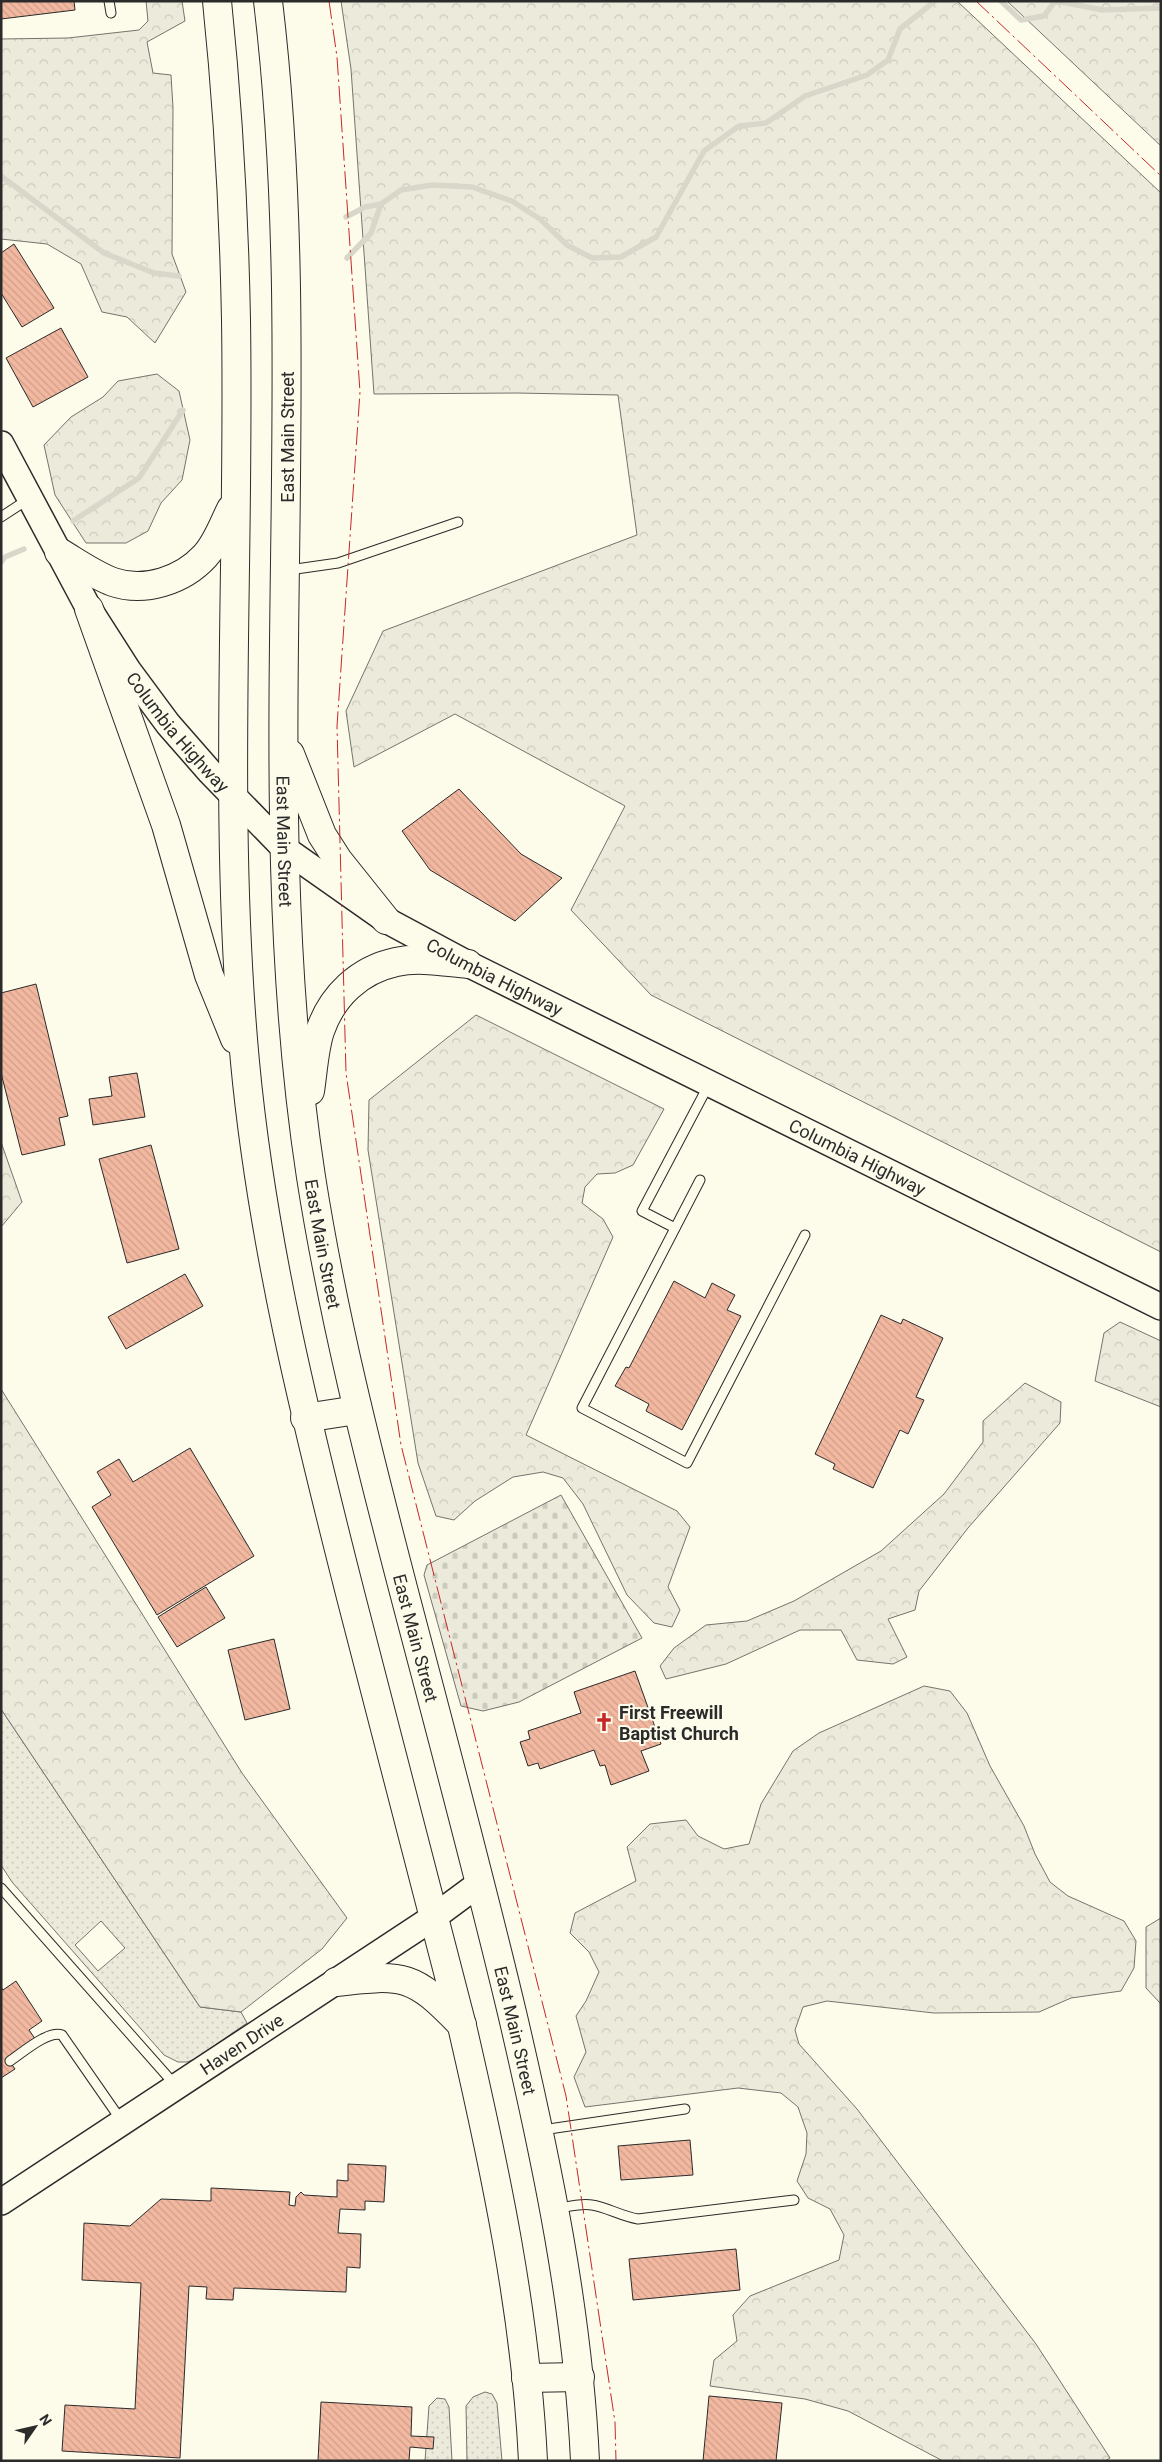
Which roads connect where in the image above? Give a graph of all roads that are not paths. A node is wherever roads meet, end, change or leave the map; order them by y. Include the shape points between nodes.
1 (109, 1) edge
2 (217, 1) edge
3 (268, 1) edge
4 (110, 13) dead end
5 (1, 444) edge
6 (30, 498) junction
7 (234, 503) junction
8 (1, 517) edge
9 (458, 522) dead end
10 (59, 552) junction
11 (286, 570) junction
12 (90, 609) junction
13 (284, 739) junction
14 (232, 795) junction
15 (285, 849) junction
16 (386, 920) junction
17 (468, 964) junction
18 (245, 1064) junction
19 (709, 1083) junction
20 (304, 1125) junction
21 (700, 1180) dead end
22 (675, 1228) junction
23 (805, 1235) dead end
24 (1161, 1307) edge
25 (357, 1410) junction
26 (305, 1418) junction
27 (480, 1883) junction
28 (1, 1888) edge
29 (434, 1917) junction
30 (336, 1982) junction
31 (462, 2026) junction
32 (10, 2061) dead end
33 (176, 2086) junction
34 (685, 2109) dead end
35 (122, 2122) junction
36 (540, 2131) junction
37 (794, 2200) dead end
38 (1, 2202) edge
39 (555, 2209) junction
40 (580, 2377) junction
41 (526, 2378) junction
42 (533, 2461) edge
43 (585, 2461) edge

1 - 4 lane
2 - 7 main road via 232,185 236,324
3 - 11 main road, East Main Street via 283,184 287,325
5 - 6 main road, Columbia Highway
6 - 8 lane
6 - 10 main road, Columbia Highway
7 - 10 main road via 205,556 181,575 167,581 140,586 113,582
7 - 14 main road
9 - 11 lane via 338,563
10 - 12 main road, Columbia Highway
11 - 13 main road, East Main Street
12 - 14 main road, Columbia Highway via 128,670 168,724
12 - 18 main road via 166,825 209,975
13 - 15 main road, East Main Street
13 - 16 main road via 322,835
14 - 15 main road, Columbia Highway
14 - 18 main road via 234,924
15 - 16 main road, Columbia Highway
15 - 20 main road, East Main Street via 293,1025
16 - 17 main road, Columbia Highway
17 - 19 main road, Columbia Highway
17 - 20 main road via 396,962 368,972 349,985 330,1006 320,1032
18 - 26 main road via 268,1240
19 - 22 lane via 642,1211
19 - 24 main road, Columbia Highway
20 - 25 main road, East Main Street via 326,1271
21 - 22 lane
22 - 23 lane via 582,1408 687,1463
25 - 26 main road
25 - 27 main road, East Main Street
26 - 29 main road
27 - 29 main road, Haven Drive
27 - 36 main road, East Main Street
28 - 33 lane
29 - 30 main road, Haven Drive
29 - 31 main road
30 - 31 main road via 375,1977 398,1978 418,1984
30 - 33 main road, Haven Drive
31 - 41 main road via 504,2218
32 - 35 lane via 48,2035 62,2035
33 - 35 main road, Haven Drive
34 - 36 lane
35 - 38 main road, Haven Drive
36 - 39 main road, East Main Street
37 - 39 lane via 638,2219 593,2205
39 - 40 main road, East Main Street
40 - 41 main road
40 - 43 main road, East Main Street
41 - 42 main road

